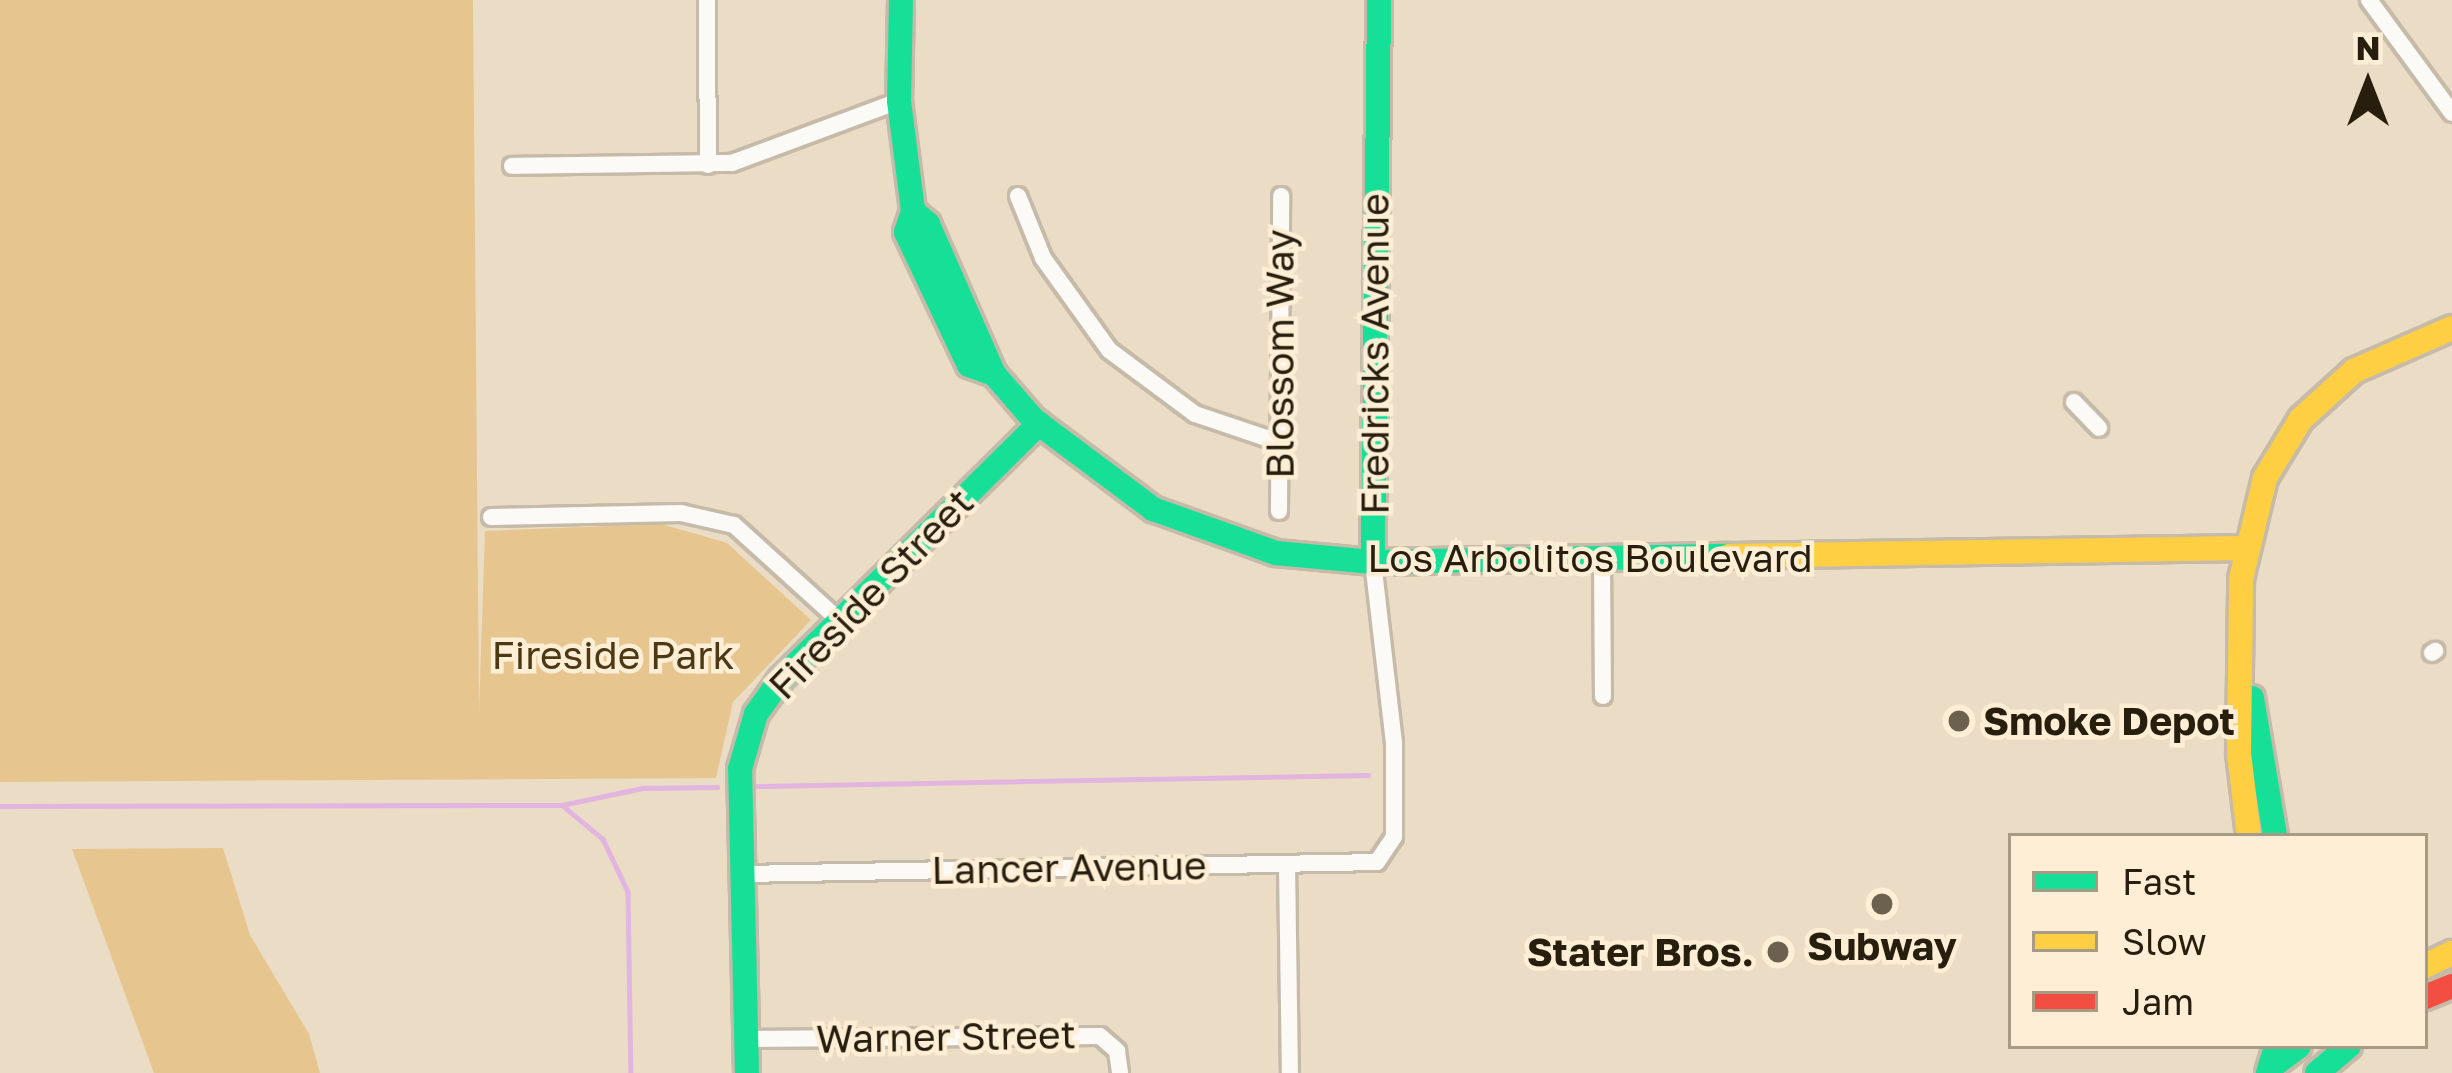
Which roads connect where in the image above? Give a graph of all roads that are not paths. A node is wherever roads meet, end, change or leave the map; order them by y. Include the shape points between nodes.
1 (706, 0) edge
2 (901, 0) edge
3 (1379, 0) edge
4 (2368, 0) edge
5 (899, 101) junction
6 (2452, 113) edge
7 (708, 165) junction
8 (512, 166) dead end
9 (1018, 196) dead end
10 (1281, 196) dead end
11 (2452, 328) edge
12 (2074, 402) dead end
13 (1039, 424) junction
14 (2099, 428) dead end
15 (1278, 442) junction
16 (1279, 511) dead end
17 (491, 517) dead end
18 (2246, 548) junction
19 (1602, 559) junction
20 (1373, 562) junction
21 (840, 622) junction
22 (2245, 670) junction
23 (1603, 696) dead end
24 (2260, 828) edge
25 (1389, 850) joint
26 (1287, 864) junction
27 (743, 874) junction
28 (746, 1039) junction
29 (2295, 1049) edge
30 (2345, 1049) edge
31 (2270, 1067) edge
32 (747, 1073) edge
33 (1120, 1073) edge
34 (1290, 1073) edge
35 (2317, 1073) edge

1 - 7 street
2 - 5 street, Los Arbolitos Boulevard
3 - 20 street, Fredricks Avenue
4 - 6 street
5 - 7 street via 732,164
5 - 13 street, Los Arbolitos Boulevard via 913,212 928,224 994,374
7 - 8 street
9 - 15 street via 1043,257 1109,350 1195,414
10 - 15 street, Blossom Way
11 - 18 street via 2354,371 2301,418 2265,478
12 - 14 street
13 - 20 street, Los Arbolitos Boulevard via 1153,509 1276,553
13 - 21 street, Fireside Street
15 - 16 street, Blossom Way
17 - 21 street via 680,513 734,525
18 - 19 street, Los Arbolitos Boulevard
18 - 22 street
19 - 20 street, Los Arbolitos Boulevard
19 - 23 street
20 - 25 street, Fredricks Avenue via 1394,743
21 - 27 street, Fireside Street via 755,714 740,769
22 - 24 street
22 - 24 street via 2242,712
25 - 26 street, Lancer Avenue via 1376,862
26 - 27 street, Lancer Avenue
26 - 34 street
27 - 28 street, Fireside Street
28 - 32 street, Fireside Street
28 - 33 street, Warner Street via 1100,1036 1117,1051
29 - 31 street
30 - 35 street

